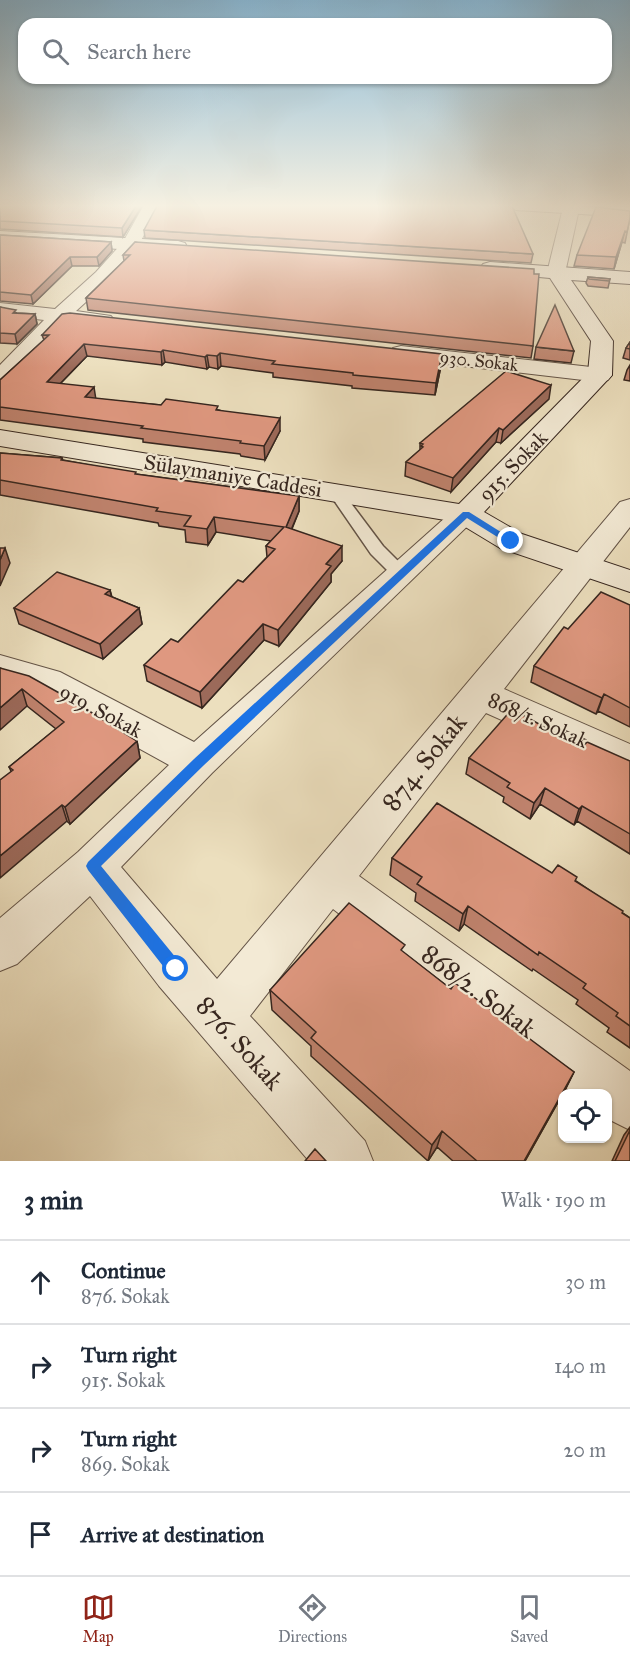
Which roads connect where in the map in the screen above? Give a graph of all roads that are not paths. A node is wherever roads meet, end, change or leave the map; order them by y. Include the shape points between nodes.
1 (118, 259) edge
2 (557, 259) edge
3 (473, 267) edge
4 (556, 273) junction
5 (630, 278) edge
6 (0, 309) edge
7 (60, 315) junction
8 (119, 321) edge
9 (377, 350) edge
10 (600, 375) junction
11 (0, 378) edge
12 (0, 438) edge
13 (336, 493) junction
14 (630, 508) edge
15 (466, 514) junction
16 (583, 565) junction
17 (402, 574) junction
18 (630, 581) edge
19 (0, 668) edge
20 (479, 694) junction
21 (630, 761) edge
22 (198, 762) junction
23 (93, 866) junction
24 (329, 880) junction
25 (0, 948) edge
26 (218, 1017) junction
27 (630, 1103) edge
28 (345, 1161) edge

1 - 7 street
2 - 4 street
3 - 4 street
4 - 5 street
4 - 10 street via 602,341
6 - 7 street
7 - 8 street
7 - 11 street
9 - 10 street, 930. Sokak
10 - 15 street, 915. Sokak
12 - 13 street, Sülaymaniye Caddesi
13 - 15 street, Sülaymaniye Caddesi
13 - 17 lane via 377,550
14 - 16 street, 874. Sokak
15 - 16 street via 511,541
15 - 17 street, 915. Sokak
16 - 18 street
16 - 20 street, 874. Sokak
17 - 22 street, 915. Sokak
19 - 22 street, 919. Sokak via 46,681
20 - 21 street, 868/1. Sokak
20 - 24 street, 874. Sokak
22 - 23 street, 915. Sokak
23 - 25 street, 915. Sokak
23 - 26 street, 876. Sokak
24 - 26 street, 874. Sokak
24 - 27 street, 868/2. Sokak
26 - 28 street, 876. Sokak

